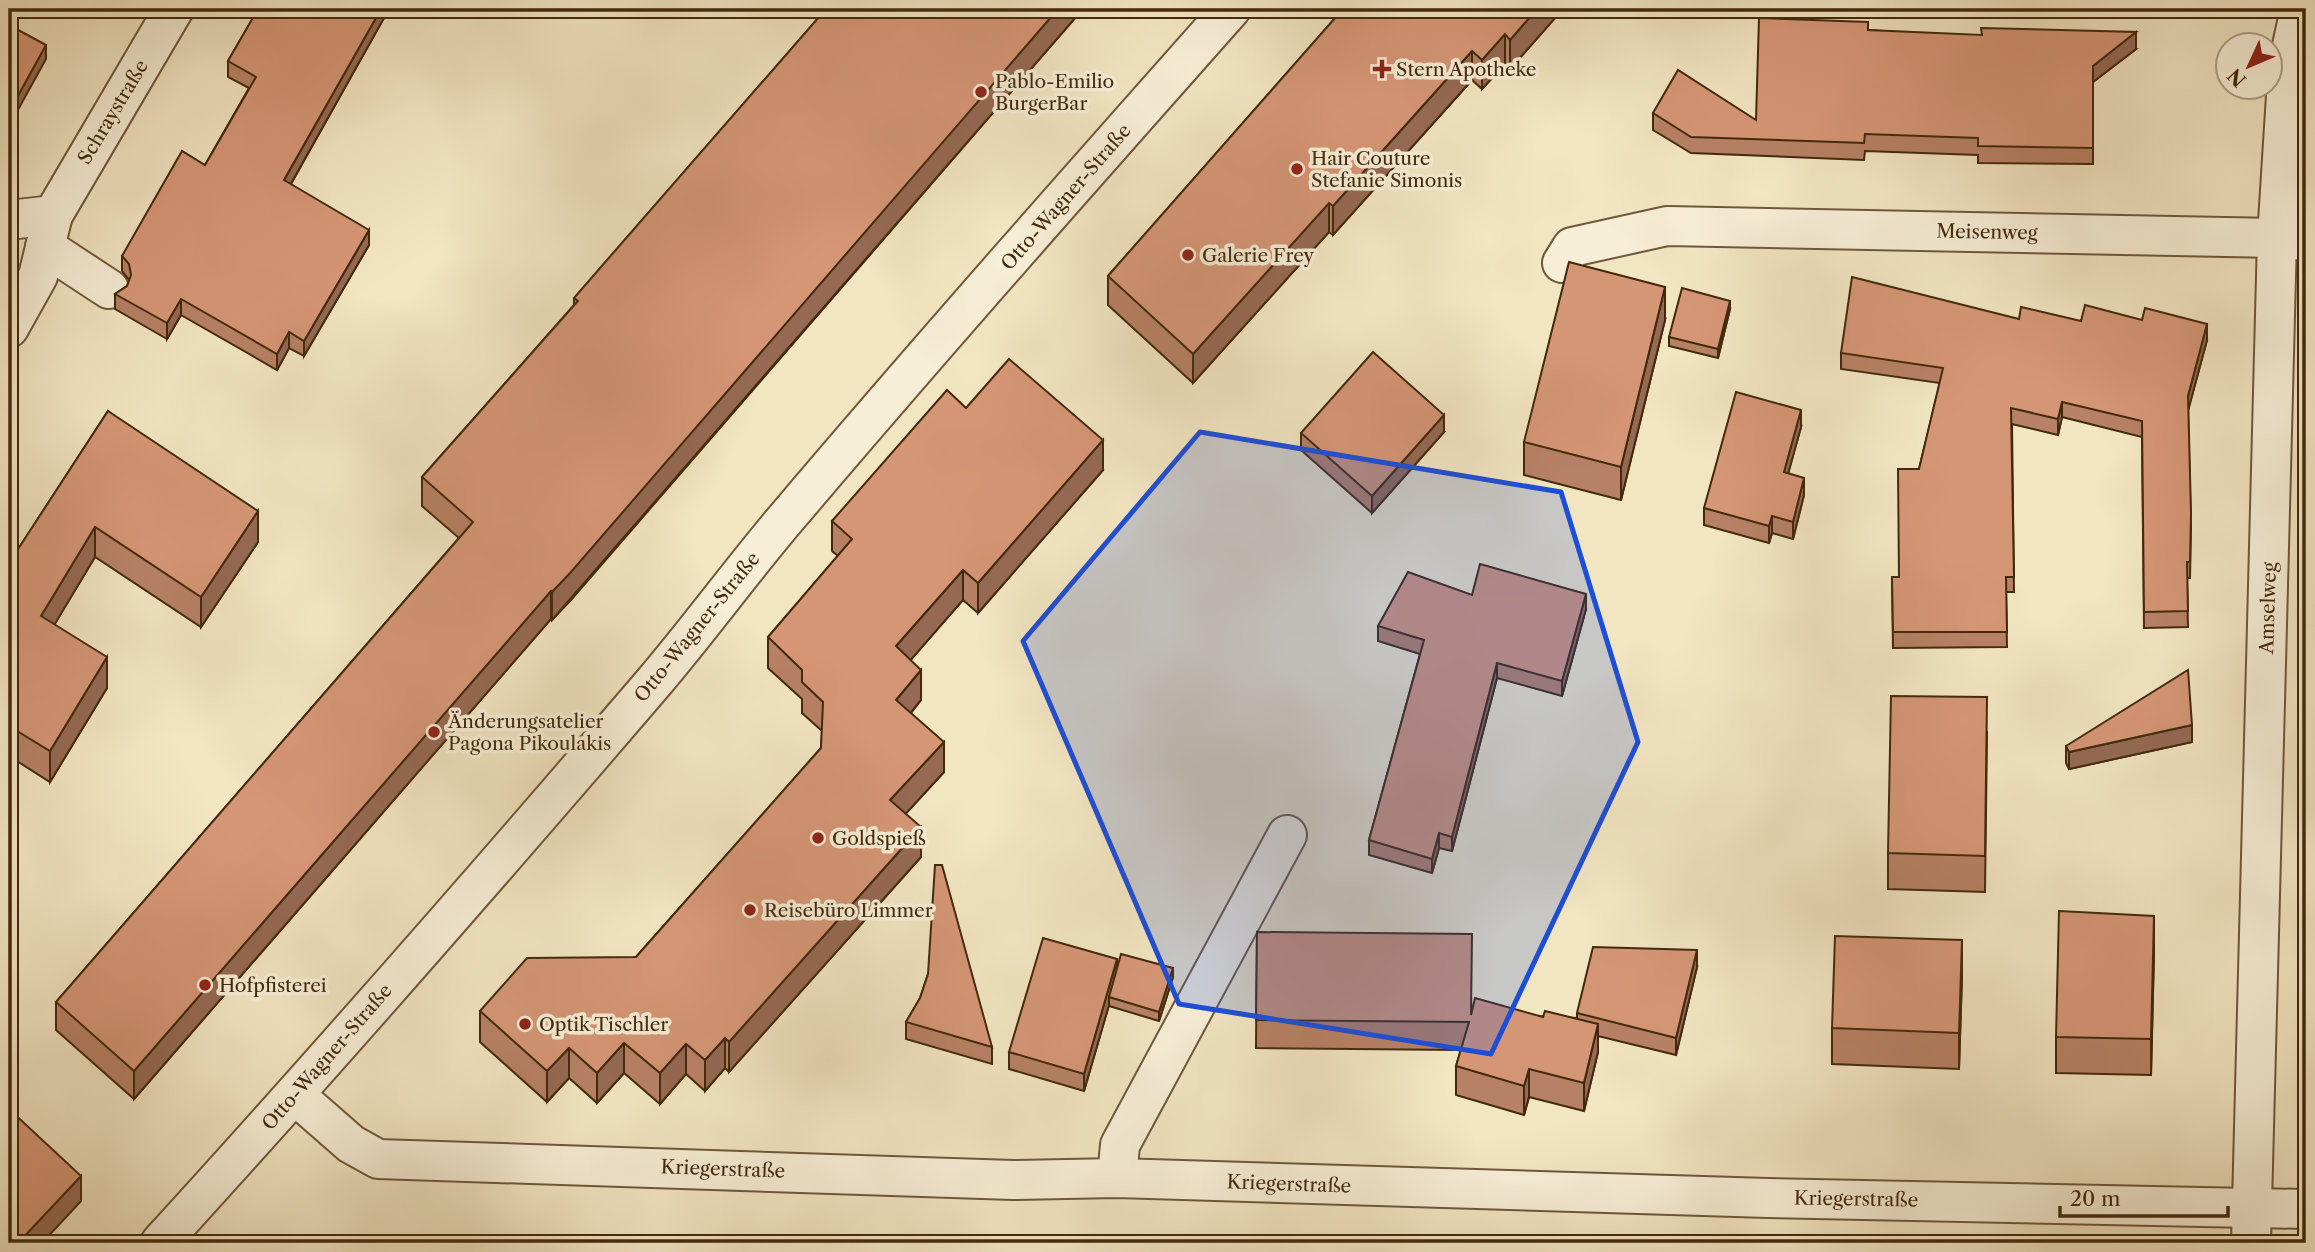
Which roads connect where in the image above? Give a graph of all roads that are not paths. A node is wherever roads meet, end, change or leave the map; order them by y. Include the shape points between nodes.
1 (174, 9) edge
2 (1231, 9) edge
3 (2300, 9) edge
4 (9, 220) edge
5 (47, 239) junction
6 (2292, 240) edge
7 (1562, 263) dead end
8 (108, 289) dead end
9 (9, 328) edge
10 (1287, 835) dead end
11 (295, 1095) junction
12 (1117, 1178) junction
13 (2306, 1209) edge
14 (2251, 1226) edge
15 (160, 1243) edge

1 - 5 street, Schraystraße
2 - 11 street, Otto-Wagner-Straße via 804,498 648,688
3 - 6 street, Amselweg via 2288,64
4 - 5 street
5 - 8 street
5 - 9 street, Schraystraße via 38,276
6 - 7 street, Meisenweg via 1667,226 1572,247
6 - 14 street, Amselweg
10 - 12 street via 1120,1145
11 - 12 street, Kriegerstraße via 351,1144 378,1159 1013,1180
11 - 15 street, Otto-Wagner-Straße
12 - 14 street, Kriegerstraße
13 - 14 street, Kriegerstraße

